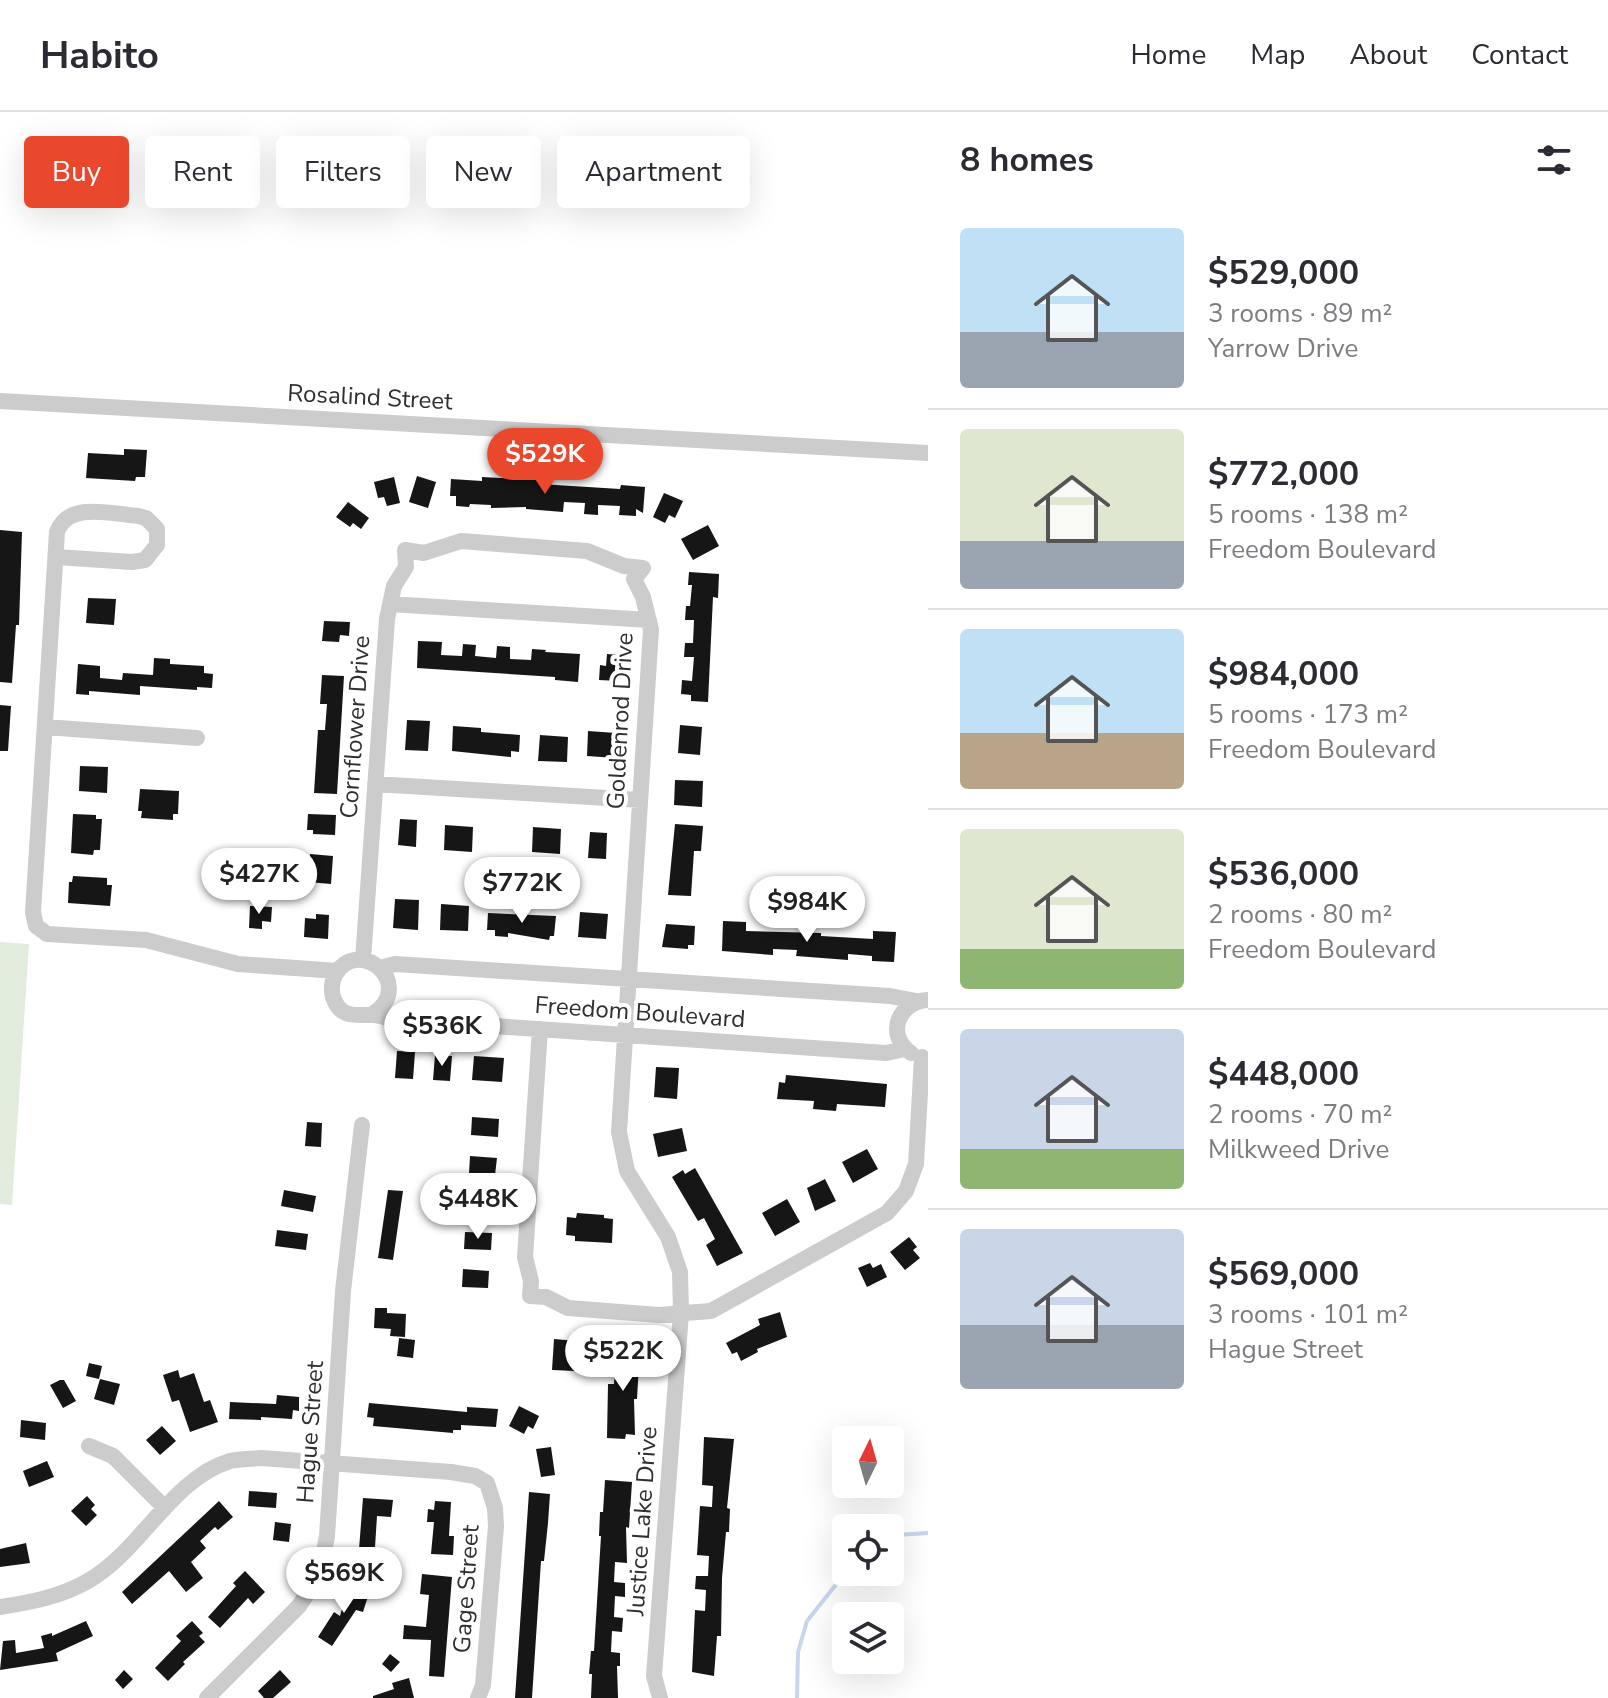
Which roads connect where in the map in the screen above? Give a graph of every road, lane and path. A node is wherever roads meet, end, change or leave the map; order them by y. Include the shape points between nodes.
1 (0, 401) edge
2 (928, 453) edge
3 (405, 550) joint
4 (56, 557) junction
5 (390, 604) junction
6 (649, 620) junction
7 (45, 727) junction
8 (197, 738) dead end
9 (375, 784) junction
10 (640, 800) junction
11 (363, 960) junction
12 (380, 968) junction
13 (338, 971) junction
14 (627, 979) junction
15 (922, 1001) edge
16 (373, 1014) junction
17 (540, 1029) junction
18 (625, 1035) junction
19 (905, 1049) junction
20 (925, 1057) edge
21 (362, 1125) dead end
22 (681, 1313) junction
23 (89, 1446) dead end
24 (332, 1463) junction
25 (165, 1508) junction
26 (0, 1607) edge
27 (207, 1698) edge
28 (478, 1698) edge
29 (661, 1698) edge

1 - 2 street, Rosalind Street
3 - 5 street, Cornflower Drive via 406,567
3 - 6 street, Goldenrod Drive via 424,553 461,541 587,551 643,568 634,579
4 - 4 street via 61,522 76,512 138,516 157,529 157,545 145,560
4 - 7 street
5 - 6 street
5 - 9 street, Cornflower Drive
6 - 10 street, Goldenrod Drive
7 - 8 street
7 - 13 street via 36,926 47,934 146,940 238,964
9 - 10 street
9 - 11 street, Cornflower Drive
10 - 14 street, Goldenrod Drive
11 - 12 street
11 - 13 street
12 - 14 street, Freedom Boulevard via 395,964
12 - 16 street via 389,993
13 - 16 street via 332,989 338,1007 355,1017
14 - 15 street, Freedom Boulevard
14 - 18 street, Justice Lake Drive
15 - 19 street via 901,1013 897,1022
16 - 17 street, Freedom Boulevard
17 - 18 street, Freedom Boulevard
17 - 22 street via 525,1257 530,1296 568,1308
18 - 19 street, Freedom Boulevard via 886,1053
18 - 22 street, Justice Lake Drive via 619,1132 627,1171 668,1237 680,1272
19 - 20 street
20 - 22 street via 916,1164 906,1191 887,1213 711,1311
21 - 24 street, Hague Street via 343,1291
22 - 29 street, Justice Lake Drive via 654,1676
23 - 25 street via 113,1456
24 - 25 street via 229,1461 200,1477
24 - 27 street, Hague Street via 320,1574 299,1606
24 - 28 street, Gage Street via 451,1472 487,1483 496,1526
25 - 26 street via 90,1580 47,1600

